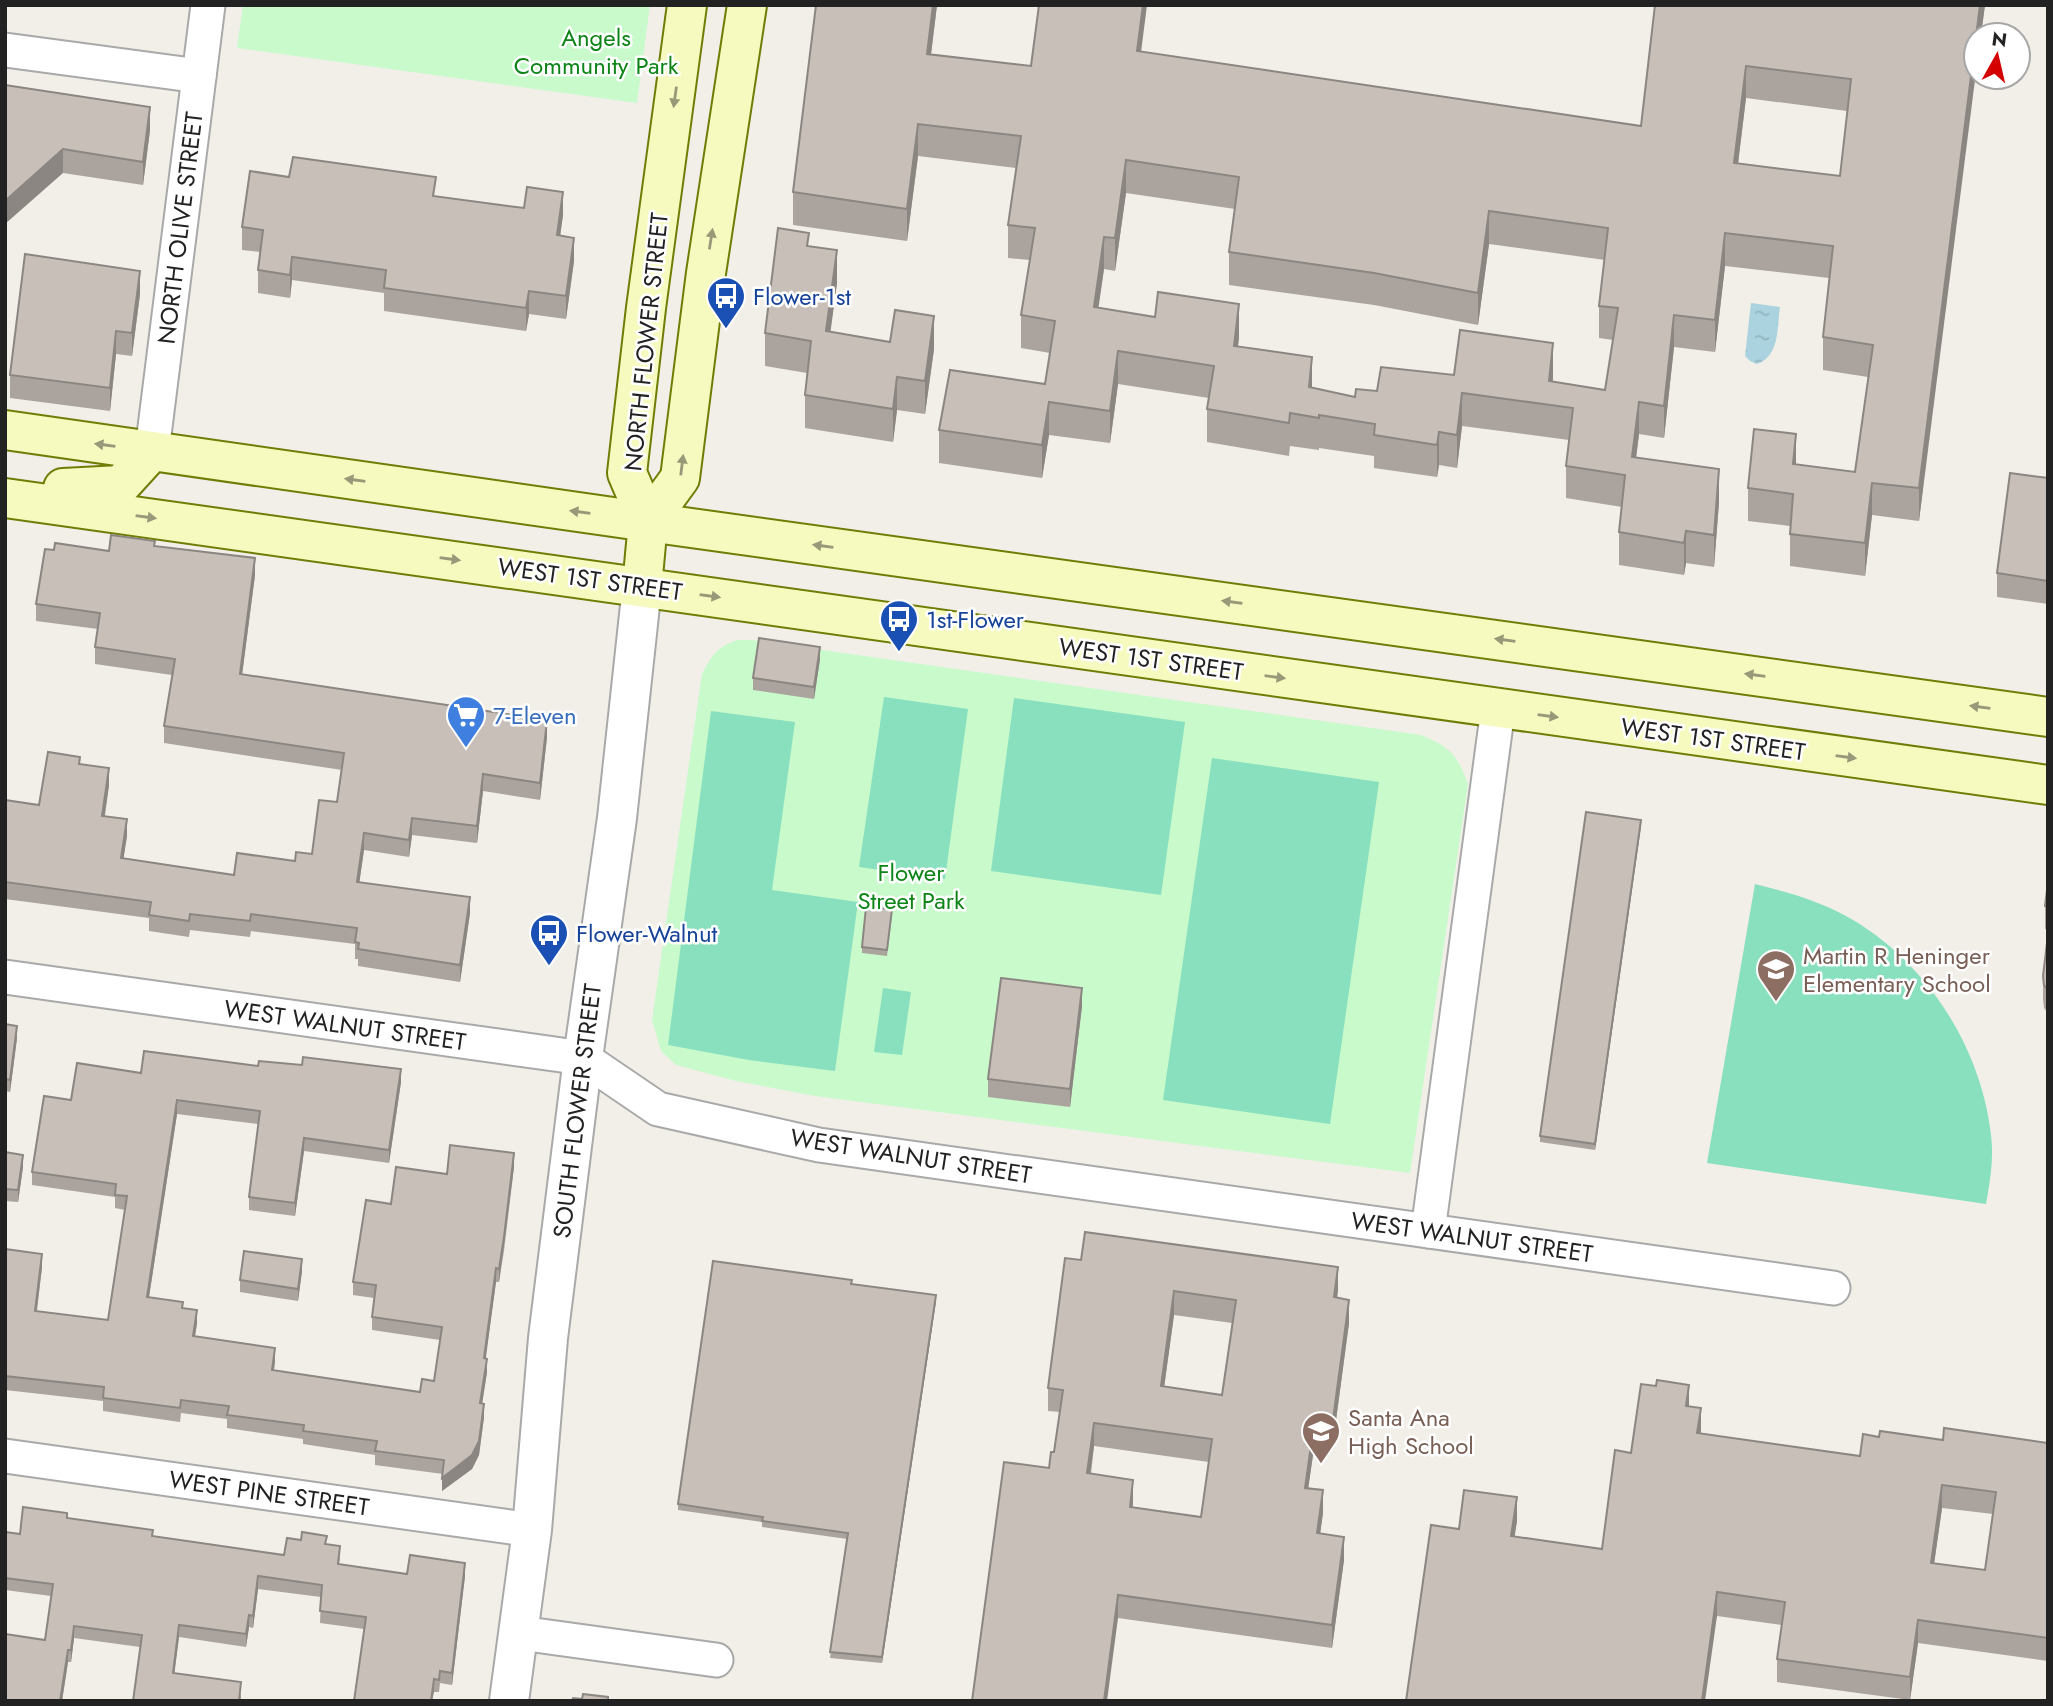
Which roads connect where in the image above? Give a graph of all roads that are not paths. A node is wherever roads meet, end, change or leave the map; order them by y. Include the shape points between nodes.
1 (208, 5) edge
2 (687, 5) edge
3 (747, 5) edge
4 (5, 50) edge
5 (199, 76) junction
6 (5, 430) edge
7 (152, 451) junction
8 (5, 490) edge
9 (5, 498) edge
10 (648, 522) junction
11 (642, 587) junction
12 (1498, 709) junction
13 (2048, 717) edge
14 (2048, 785) edge
15 (5, 977) edge
16 (583, 1058) junction
17 (1428, 1231) junction
18 (1833, 1288) dead end
19 (5, 1456) edge
20 (532, 1530) junction
21 (520, 1633) junction
22 (716, 1660) dead end
23 (509, 1701) edge

1 - 5 street, NORTH OLIVE STREET
2 -> 10 main road, NORTH FLOWER STREET via 627,473
10 -> 3 main road, NORTH FLOWER STREET via 680,478
4 - 5 street
5 - 7 street, NORTH OLIVE STREET
7 -> 6 main road
7 - 8 main road via 121,485
10 -> 7 main road
9 -> 11 main road, WEST 1ST STREET
10 - 11 main road, SOUTH FLOWER STREET
13 -> 10 main road
11 -> 12 main road, WEST 1ST STREET
11 - 16 street, SOUTH FLOWER STREET via 617,818
12 -> 14 main road, WEST 1ST STREET
12 - 17 street
15 - 16 street, WEST WALNUT STREET
16 - 17 street, WEST WALNUT STREET via 658,1109 819,1145
16 - 20 street, SOUTH FLOWER STREET via 548,1338
17 - 18 street, WEST WALNUT STREET
19 - 20 street, WEST PINE STREET
20 - 21 street, SOUTH FLOWER STREET
21 - 22 street
21 - 23 street, SOUTH FLOWER STREET

